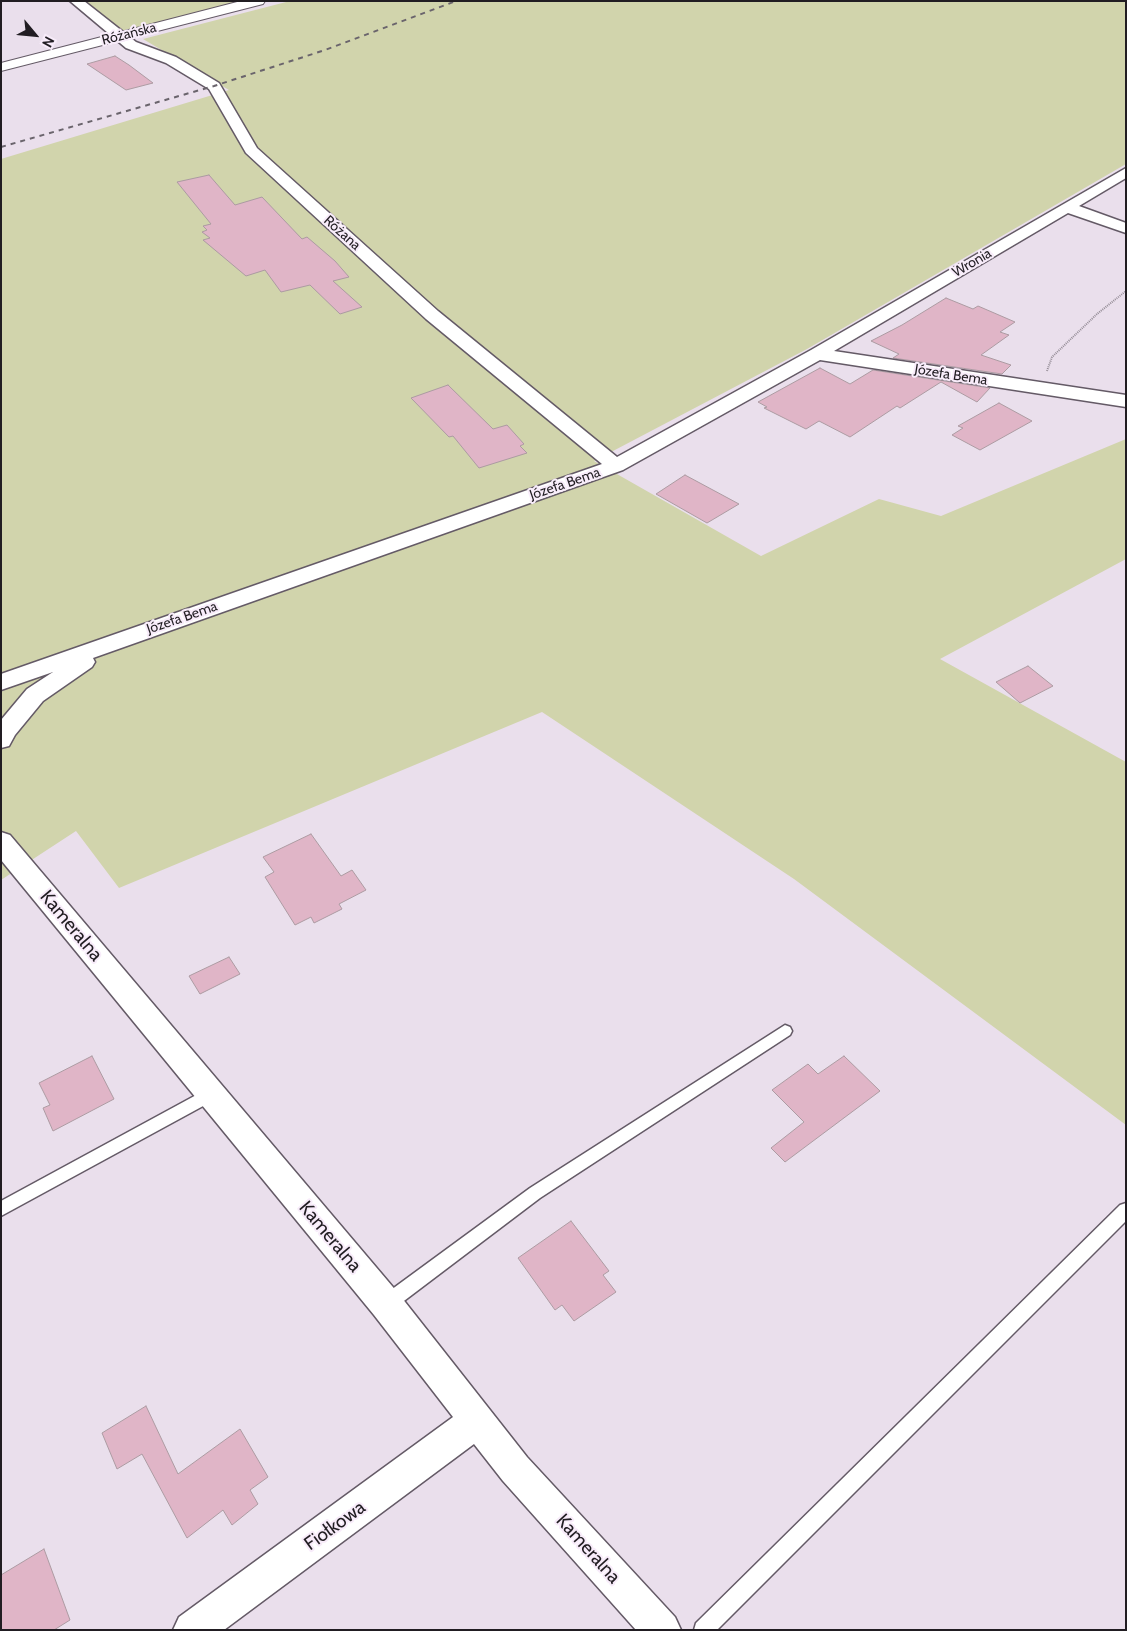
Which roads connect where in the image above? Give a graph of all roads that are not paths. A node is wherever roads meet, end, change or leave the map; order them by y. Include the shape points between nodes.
1 (76, 1) edge
2 (258, 1) edge
3 (119, 36) junction
4 (1, 67) edge
5 (1126, 172) edge
6 (1068, 207) junction
7 (1126, 228) edge
8 (817, 354) junction
9 (1126, 400) edge
10 (616, 466) junction
11 (112, 643) junction
12 (1, 682) edge
13 (1, 740) edge
14 (1, 842) edge
15 (785, 1031) dead end
16 (211, 1094) junction
17 (1, 1209) edge
18 (1126, 1210) edge
19 (386, 1304) junction
20 (476, 1420) junction
21 (192, 1630) edge
22 (662, 1630) edge
23 (703, 1630) edge

1 - 3 street, Różana
2 - 3 main road, Różańska
3 - 4 main road, Różańska
3 - 10 street, Różana via 131,45 171,60 214,86 251,150 432,315
5 - 6 street, Wronia
6 - 7 street
6 - 8 street, Wronia
8 - 9 street, Józefa Bema
8 - 10 street, Józefa Bema
10 - 11 street, Józefa Bema
11 - 12 street, Józefa Bema
11 - 13 street via 35,696
14 - 16 street, Kameralna
15 - 19 lane via 535,1193
16 - 17 lane
16 - 19 street, Kameralna
18 - 23 lane
19 - 20 street, Kameralna
20 - 21 street, Fiołkowa
20 - 22 street, Kameralna via 515,1469

